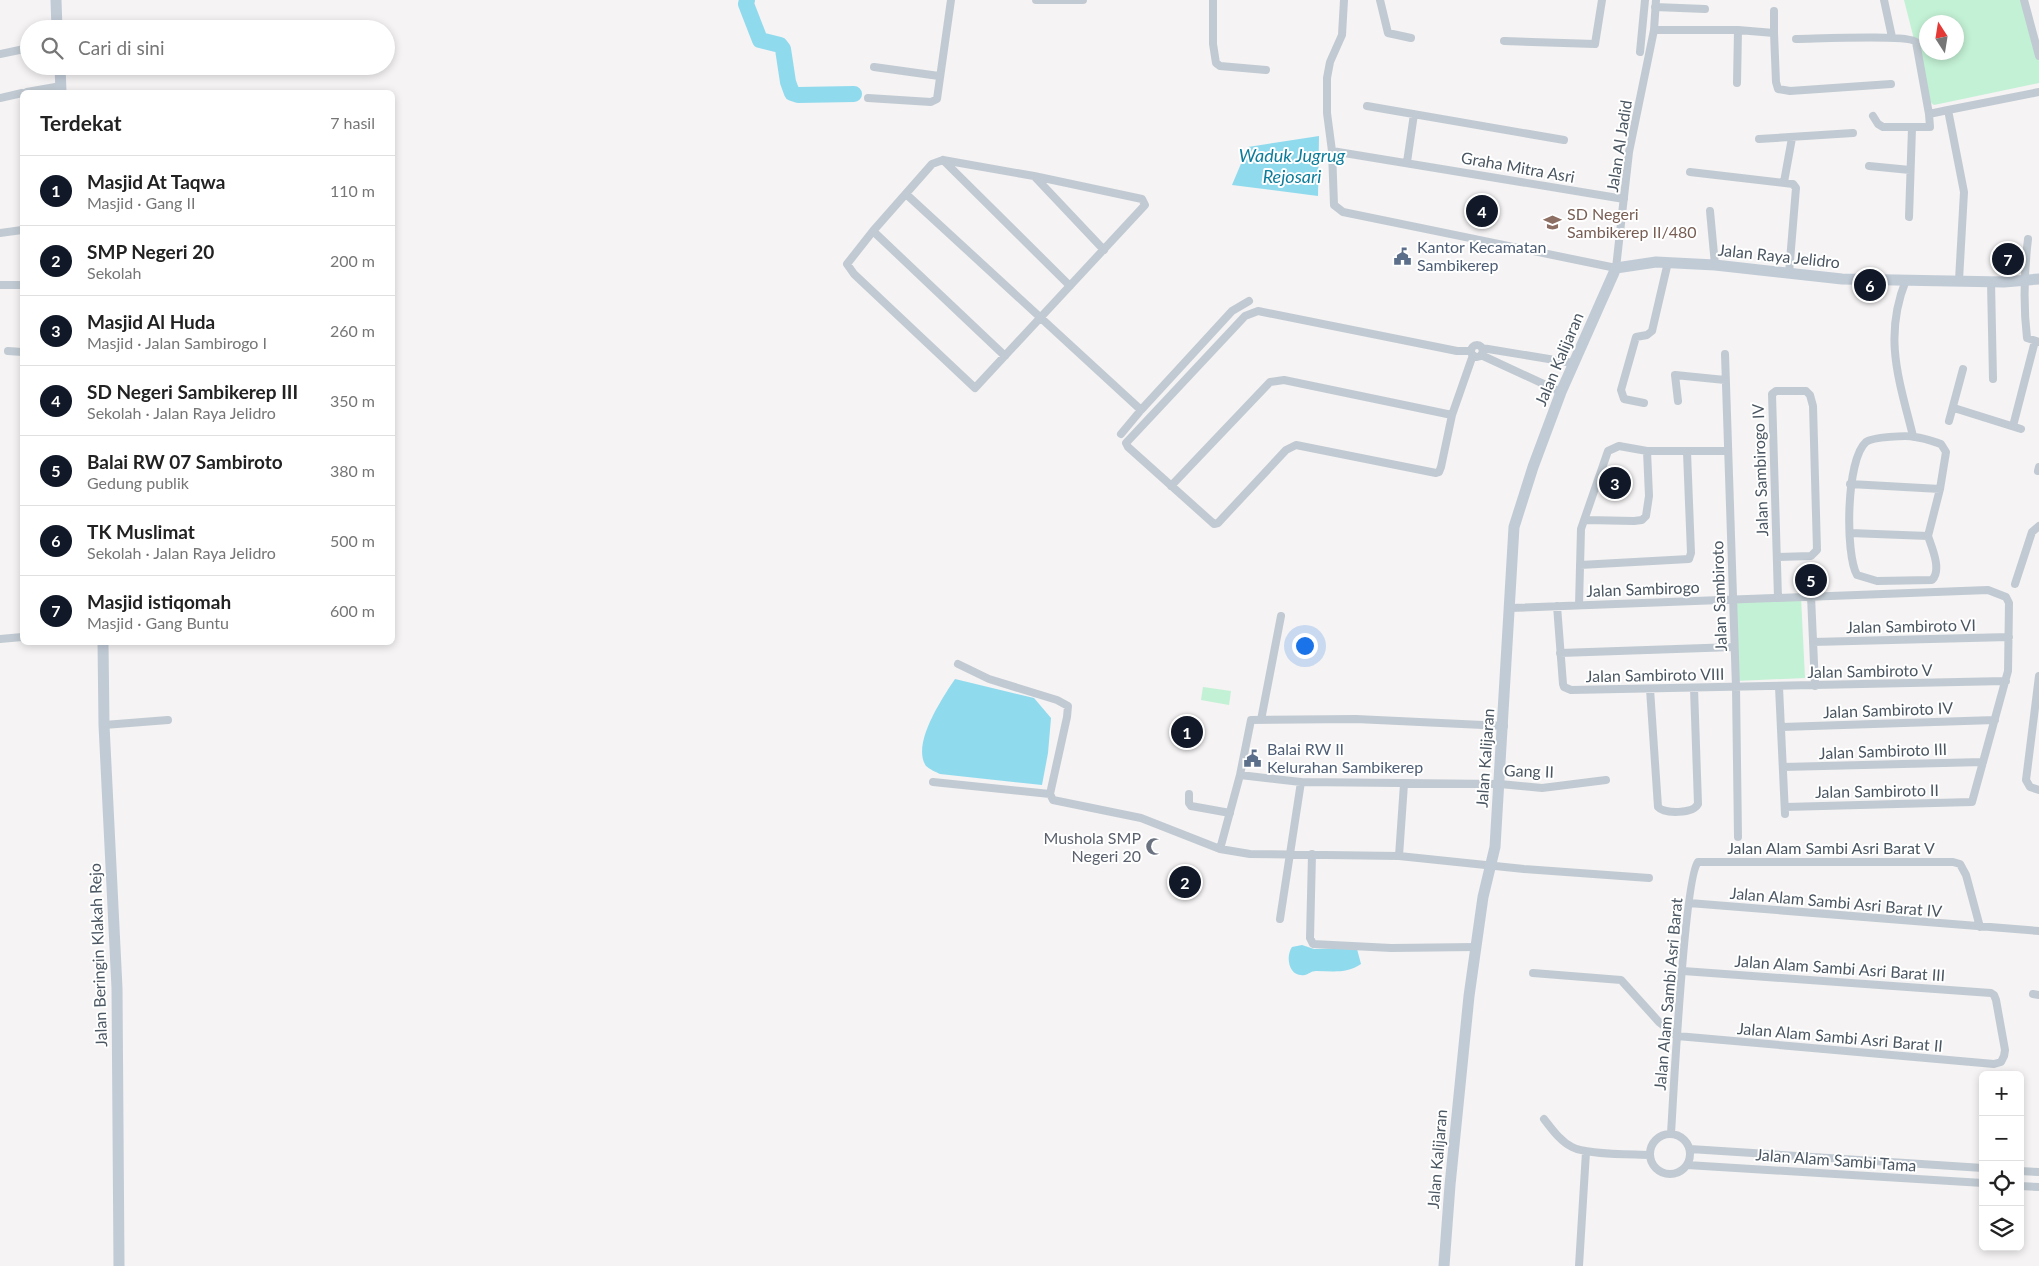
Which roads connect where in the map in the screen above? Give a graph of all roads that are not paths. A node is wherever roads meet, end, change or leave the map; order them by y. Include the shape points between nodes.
1 (56, 0) edge
2 (951, 0) edge
3 (1036, 0) edge
4 (1084, 0) edge
5 (1213, 0) edge
6 (1344, 0) edge
7 (1380, 0) edge
8 (1602, 0) edge
9 (1645, 0) edge
10 (1884, 0) edge
11 (2024, 0) edge
12 (1655, 3) edge
13 (1705, 9) dead end
14 (1774, 11) dead end
15 (57, 20) edge
16 (1654, 30) junction
17 (1738, 30) junction
18 (1774, 33) junction
19 (1892, 37) junction
20 (1411, 38) dead end
21 (1796, 39) dead end
22 (1504, 41) dead end
23 (2037, 42) edge
24 (20, 50) edge
25 (1640, 52) dead end
26 (0, 54) edge
27 (2039, 56) edge
28 (874, 67) dead end
29 (1266, 70) dead end
30 (60, 75) edge
31 (939, 76) junction
32 (1737, 83) dead end
33 (1891, 84) dead end
34 (61, 89) edge
35 (2039, 92) edge
36 (20, 93) edge
37 (0, 98) edge
38 (868, 98) dead end
39 (1367, 106) dead end
40 (1948, 110) junction
41 (1414, 114) junction
42 (1929, 114) junction
43 (1873, 116) dead end
44 (1912, 128) junction
45 (1853, 133) dead end
46 (1792, 138) junction
47 (1759, 139) dead end
48 (1564, 140) dead end
49 (1332, 151) junction
50 (942, 160) junction
51 (1407, 162) junction
52 (1870, 166) dead end
53 (1910, 170) junction
54 (1690, 172) dead end
55 (1034, 176) junction
56 (1784, 182) junction
57 (906, 194) junction
58 (1624, 199) junction
59 (1710, 211) dead end
60 (1909, 217) dead end
61 (20, 230) edge
62 (873, 231) junction
63 (0, 232) edge
64 (2028, 239) dead end
65 (1104, 250) junction
66 (1668, 262) junction
67 (1715, 265) junction
68 (1616, 268) junction
69 (1789, 273) junction
70 (2039, 279) edge
71 (1906, 280) junction
72 (1959, 280) junction
73 (2023, 281) junction
74 (1991, 282) junction
75 (20, 285) edge
76 (0, 286) edge
77 (1070, 286) junction
78 (1249, 301) dead end
79 (1040, 319) junction
80 (2037, 341) edge
81 (8, 351) dead end
82 (20, 352) edge
83 (1477, 352) junction
84 (1725, 354) dead end
85 (1005, 356) junction
86 (1190, 356) junction
87 (1573, 363) junction
88 (1199, 365) junction
89 (1963, 369) dead end
90 (1993, 379) dead end
91 (1725, 380) junction
92 (1561, 392) junction
93 (1644, 402) dead end
94 (1678, 402) dead end
95 (1954, 408) junction
96 (1140, 410) junction
97 (1452, 415) junction
98 (1949, 421) dead end
99 (2013, 426) junction
100 (2021, 429) dead end
101 (1121, 434) dead end
102 (1913, 436) junction
103 (1647, 451) junction
104 (1728, 451) junction
105 (1687, 452) junction
106 (1850, 484) junction
107 (1171, 486) junction
108 (1940, 489) junction
109 (1586, 520) junction
110 (2039, 526) edge
111 (1850, 533) junction
112 (1928, 536) junction
113 (1777, 557) junction
114 (1580, 565) junction
115 (2015, 584) dead end
116 (1810, 596) junction
117 (1778, 598) junction
118 (1733, 599) junction
119 (1579, 605) junction
120 (1557, 606) junction
121 (1510, 608) junction
122 (1281, 616) dead end
123 (20, 637) edge
124 (2009, 637) junction
125 (0, 639) edge
126 (1813, 642) junction
127 (103, 645) edge
128 (1734, 647) junction
129 (1560, 653) junction
130 (958, 664) dead end
131 (2039, 676) edge
132 (2006, 681) junction
133 (1815, 686) junction
134 (1779, 687) junction
135 (1694, 688) junction
136 (1736, 688) junction
137 (1650, 689) junction
138 (168, 720) dead end
139 (1261, 720) junction
140 (1995, 720) junction
141 (104, 725) junction
142 (1504, 726) junction
143 (1782, 727) junction
144 (2035, 728) edge
145 (1984, 762) junction
146 (1783, 767) junction
147 (1240, 775) junction
148 (1606, 780) dead end
149 (933, 782) dead end
150 (1301, 782) junction
151 (1404, 784) junction
152 (1500, 784) junction
153 (2039, 790) edge
154 (1050, 794) junction
155 (1189, 794) dead end
156 (1230, 813) junction
157 (1738, 837) dead end
158 (1220, 849) junction
159 (1289, 854) junction
160 (1312, 854) junction
161 (1399, 856) junction
162 (1701, 861) joint
163 (1490, 866) junction
164 (1649, 878) dead end
165 (1689, 904) junction
166 (1280, 919) dead end
167 (1983, 927) junction
168 (2039, 931) edge
169 (1476, 947) junction
170 (1683, 970) junction
171 (1532, 973) dead end
172 (1677, 1036) junction
173 (2001, 1062) joint
174 (1544, 1119) dead end
175 (1671, 1134) junction
176 (1690, 1149) junction
177 (1586, 1152) junction
178 (1650, 1156) junction
179 (1687, 1165) junction
180 (1979, 1168) edge
181 (2024, 1171) edge
182 (2039, 1172) edge
183 (1979, 1183) edge
184 (2024, 1186) edge
185 (2039, 1188) edge
186 (119, 1266) edge
187 (1444, 1266) edge
188 (1579, 1266) edge

1 - 15 street
2 - 31 street
3 - 4 street
5 - 29 street via 1216,63
6 - 49 street via 1342,35 1327,78
7 - 20 street via 1388,33
8 - 22 street via 1595,44
9 - 25 street
10 - 19 street
11 - 23 street
12 - 13 street
12 - 16 street, Jalan Al Jadid
14 - 18 street
16 - 17 street
16 - 58 street, Jalan Al Jadid via 1629,152
17 - 18 street
17 - 32 street
18 - 33 street via 1778,89 1790,91
19 - 21 street
19 - 42 street via 1916,42
23 - 27 street
24 - 26 street
28 - 31 street
30 - 34 street
31 - 38 street via 936,99 931,102
35 - 40 street
36 - 37 street
39 - 41 street
40 - 42 street
40 - 72 street via 1964,192
41 - 48 street
41 - 51 street
42 - 44 street via 1930,127
43 - 44 street via 1883,127
44 - 53 street
45 - 46 street
46 - 47 street
46 - 56 street
49 - 51 street, Graha Mitra Asri
49 - 68 street, Jalan Raya Jelidro via 1334,205 1342,212
50 - 55 street
50 - 57 street via 932,164
50 - 77 street
51 - 58 street, Graha Mitra Asri
52 - 53 street
53 - 60 street
54 - 56 street
55 - 65 street
55 - 65 street via 1144,201 1144,208
56 - 69 street via 1796,188
57 - 62 street
57 - 79 street
58 - 68 street, Jalan Al Jadid
59 - 67 street
61 - 63 street
62 - 85 street
62 - 85 street via 847,264 868,288 975,388
64 - 73 street
65 - 77 street
66 - 67 street, Jalan Raya Jelidro
66 - 68 street, Jalan Raya Jelidro
66 - 93 street via 1652,331 1636,337 1621,390 1624,399
67 - 69 street, Jalan Raya Jelidro
68 - 87 street, Jalan Kalijaran
69 - 71 street, Jalan Raya Jelidro via 1842,279
70 - 73 street, Jalan Raya Jelidro
71 - 72 street, Jalan Raya Jelidro
71 - 102 street via 1897,303 1893,339
72 - 74 street, Jalan Raya Jelidro
73 - 74 street, Jalan Raya Jelidro
73 - 80 street via 2027,338
74 - 90 street
75 - 76 street
77 - 79 street
78 - 86 street via 1232,311
79 - 85 street
79 - 96 street
80 - 99 street
81 - 82 street
83 - 87 street
83 - 88 street via 1457,351 1258,311 1245,316
83 - 92 street
83 - 97 street
84 - 91 street, Jalan Sambiroto
86 - 88 street
86 - 96 street
87 - 92 street, Jalan Kalijaran
88 - 107 street via 1126,442
89 - 95 street
91 - 94 street via 1675,375
91 - 104 street, Jalan Sambiroto
92 - 121 street, Jalan Kalijaran via 1514,527
95 - 98 street
95 - 99 street
96 - 101 street
97 - 107 street via 1275,380
97 - 107 street via 1441,467 1436,473 1296,445 1286,450 1214,524
99 - 100 street
102 - 106 street via 1867,441 1858,455
102 - 108 street via 1945,448
103 - 105 street
103 - 109 street via 1626,446 1608,450
103 - 109 street via 1646,516 1634,521
104 - 105 street
104 - 118 street, Jalan Sambiroto
105 - 114 street via 1690,557 1684,560
106 - 108 street
106 - 111 street
108 - 112 street
109 - 114 street via 1581,529
110 - 115 street via 2032,532
111 - 112 street
111 - 112 street via 1857,575 1877,581 1932,580 1936,570
113 - 113 street, Jalan Sambirogo IV via 1772,394 1776,391 1806,391 1813,406 1816,552 1811,556
113 - 117 street, Jalan Sambirogo IV
114 - 119 street
116 - 117 street, Jalan Sambirogo
116 - 124 street, Jalan Sambirogo via 1988,590 2008,600
116 - 126 street
117 - 118 street, Jalan Sambirogo
118 - 119 street, Jalan Sambirogo
118 - 128 street, Jalan Sambiroto
119 - 120 street, Jalan Sambirogo
120 - 121 street, Jalan Sambirogo
120 - 129 street
121 - 142 street, Jalan Kalijaran
122 - 139 street
123 - 125 street
124 - 126 street, Jalan Sambiroto VI
124 - 132 street
126 - 133 street
127 - 141 street, Jalan Beringin Klakah Rejo
128 - 129 street
128 - 136 street, Jalan Sambiroto
129 - 137 street, Jalan Sambiroto VIII via 1564,687 1576,690
130 - 154 street via 989,679 1068,706
131 - 144 street
132 - 133 street, Jalan Sambiroto V
132 - 140 street
133 - 134 street, Jalan Sambiroto V
134 - 136 street, Jalan Sambiroto V
134 - 143 street, Jalan Sambiroto II
135 - 136 street, Jalan Sambiroto VIII
135 - 137 street, Jalan Sambiroto VIII
135 - 137 street via 1698,804 1690,811 1662,811 1656,801
136 - 157 street, Jalan Sambiroto
138 - 141 street
139 - 142 street via 1356,719
139 - 147 street via 1251,720
140 - 143 street, Jalan Sambiroto IV
140 - 145 street
141 - 186 street, Jalan Beringin Klakah Rejo via 117,988
142 - 152 street, Jalan Kalijaran
143 - 146 street, Jalan Sambiroto II
144 - 153 street via 2026,780 2030,787
145 - 146 street, Jalan Sambiroto III
145 - 146 street, Jalan Sambiroto II via 1974,800 1969,803 1784,811
147 - 150 street, Gang II
147 - 156 street
148 - 152 street, Gang II via 1542,788
149 - 154 street
150 - 151 street, Gang II
150 - 159 street
151 - 152 street, Gang II
151 - 161 street
152 - 163 street, Jalan Kalijaran via 1495,847
154 - 158 street via 1054,800 1141,818
155 - 156 street via 1191,806
156 - 158 street
158 - 159 street via 1250,854
159 - 160 street
159 - 166 street
160 - 161 street
160 - 169 street via 1310,938 1313,944 1391,948
161 - 163 street
162 - 165 street, Jalan Alam Sambi Asri Barat via 1695,864
162 - 167 street, Jalan Alam Sambi Asri Barat V via 1953,862 1960,864 1966,875
163 - 164 street
163 - 169 street, Jalan Kalijaran
165 - 167 street, Jalan Alam Sambi Asri Barat IV
165 - 170 street, Jalan Alam Sambi Asri Barat
167 - 168 street, Jalan Alam Sambi Asri Barat IV
169 - 187 street, Jalan Kalijaran
170 - 172 street, Jalan Alam Sambi Asri Barat
170 - 173 street, Jalan Alam Sambi Asri Barat III via 1991,994 1994,995 2005,1050
171 - 172 street via 1621,980 1659,1022
172 - 173 street, Jalan Alam Sambi Asri Barat II via 1994,1064
172 - 175 street, Jalan Alam Sambi Asri Barat
174 - 177 street via 1565,1142
175 - 176 street via 1679,1136
175 - 178 street via 1654,1143
176 - 179 street
176 - 180 street, Jalan Alam Sambi Tama
177 - 178 street
177 - 188 street
178 - 179 street via 1655,1167 1666,1174 1679,1172
179 - 183 street, Jalan Alam Sambi Tama
181 - 182 street
184 - 185 street

